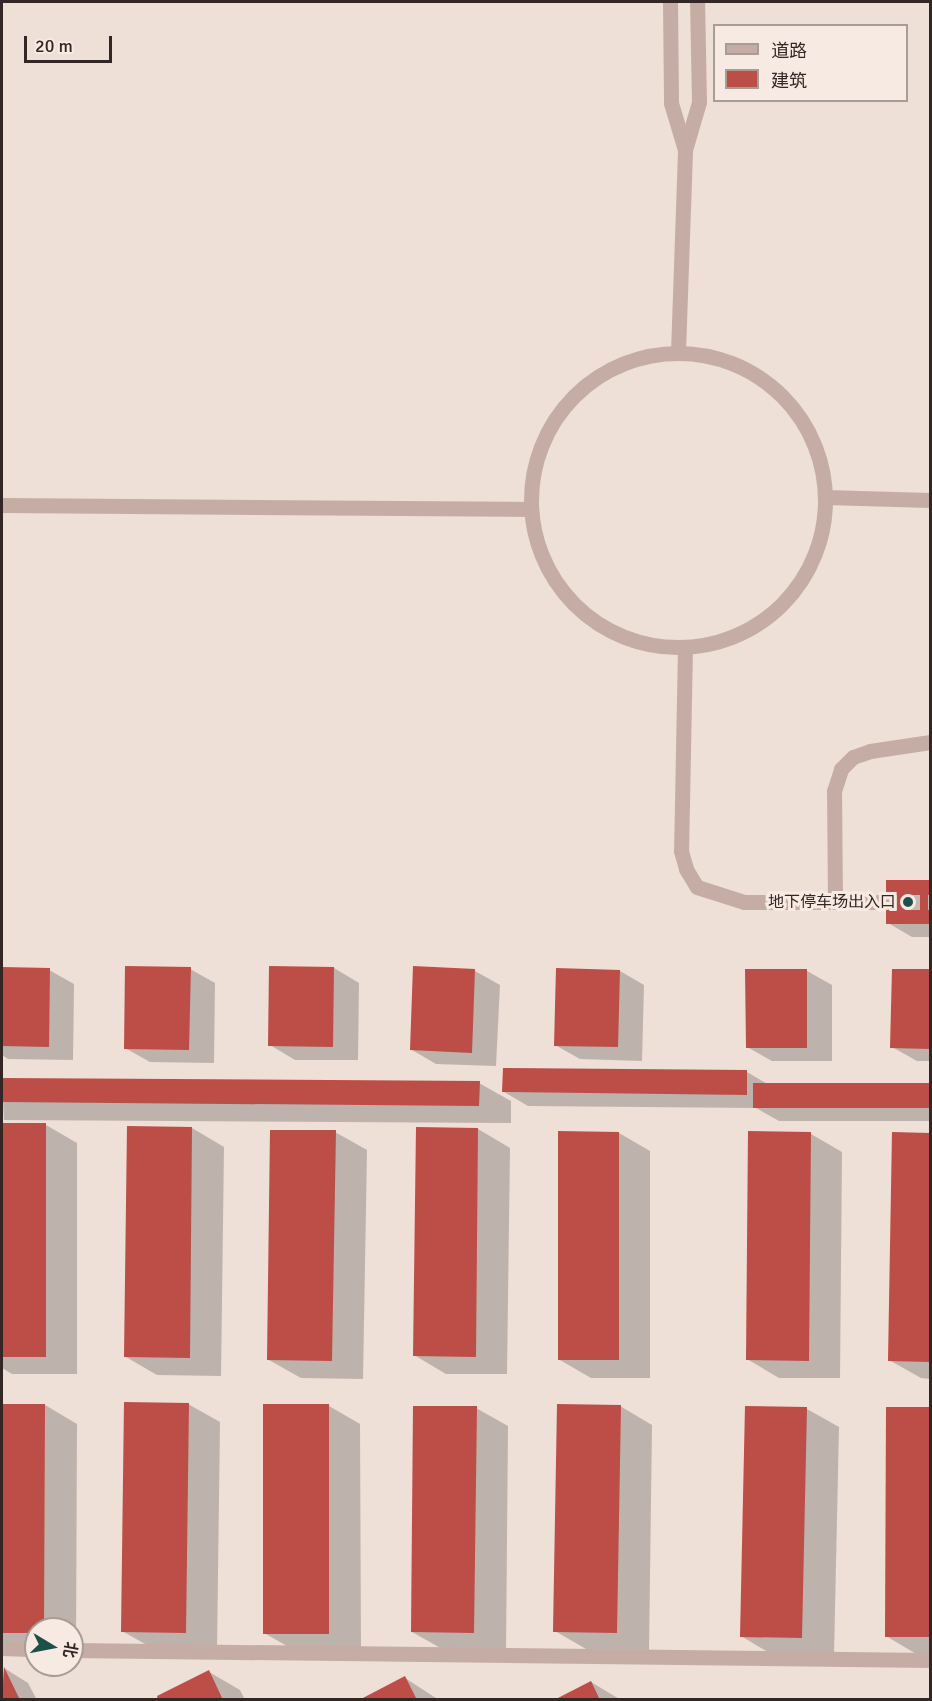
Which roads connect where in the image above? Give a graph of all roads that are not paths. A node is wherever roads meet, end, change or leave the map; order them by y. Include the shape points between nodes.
1 (670, 2) edge
2 (698, 2) edge
3 (685, 150) junction
4 (678, 352) junction
5 (825, 497) junction
6 (930, 500) edge
7 (2, 505) edge
8 (531, 509) junction
9 (685, 647) junction
10 (930, 742) edge
11 (835, 902) junction
12 (882, 902) tunnel mouth
13 (2, 1648) edge
14 (24, 1649) edge
15 (84, 1650) edge
16 (930, 1660) edge

1 - 3 street via 671,103
2 - 3 street via 699,102
3 - 4 street
4 - 5 street via 729,362 774,389 807,430 820,462
4 - 8 street via 643,357 610,369 569,401 541,445 532,479
5 - 6 street
5 - 9 street via 820,538 812,561 785,601 747,630 725,640
7 - 8 street
8 - 9 street via 543,561 570,601 608,631 630,640 653,646
9 - 11 street via 681,851 697,887 744,902
10 - 11 street via 870,751 853,757 841,769 834,791
11 - 12 street
13 - 14 street
15 - 16 street

